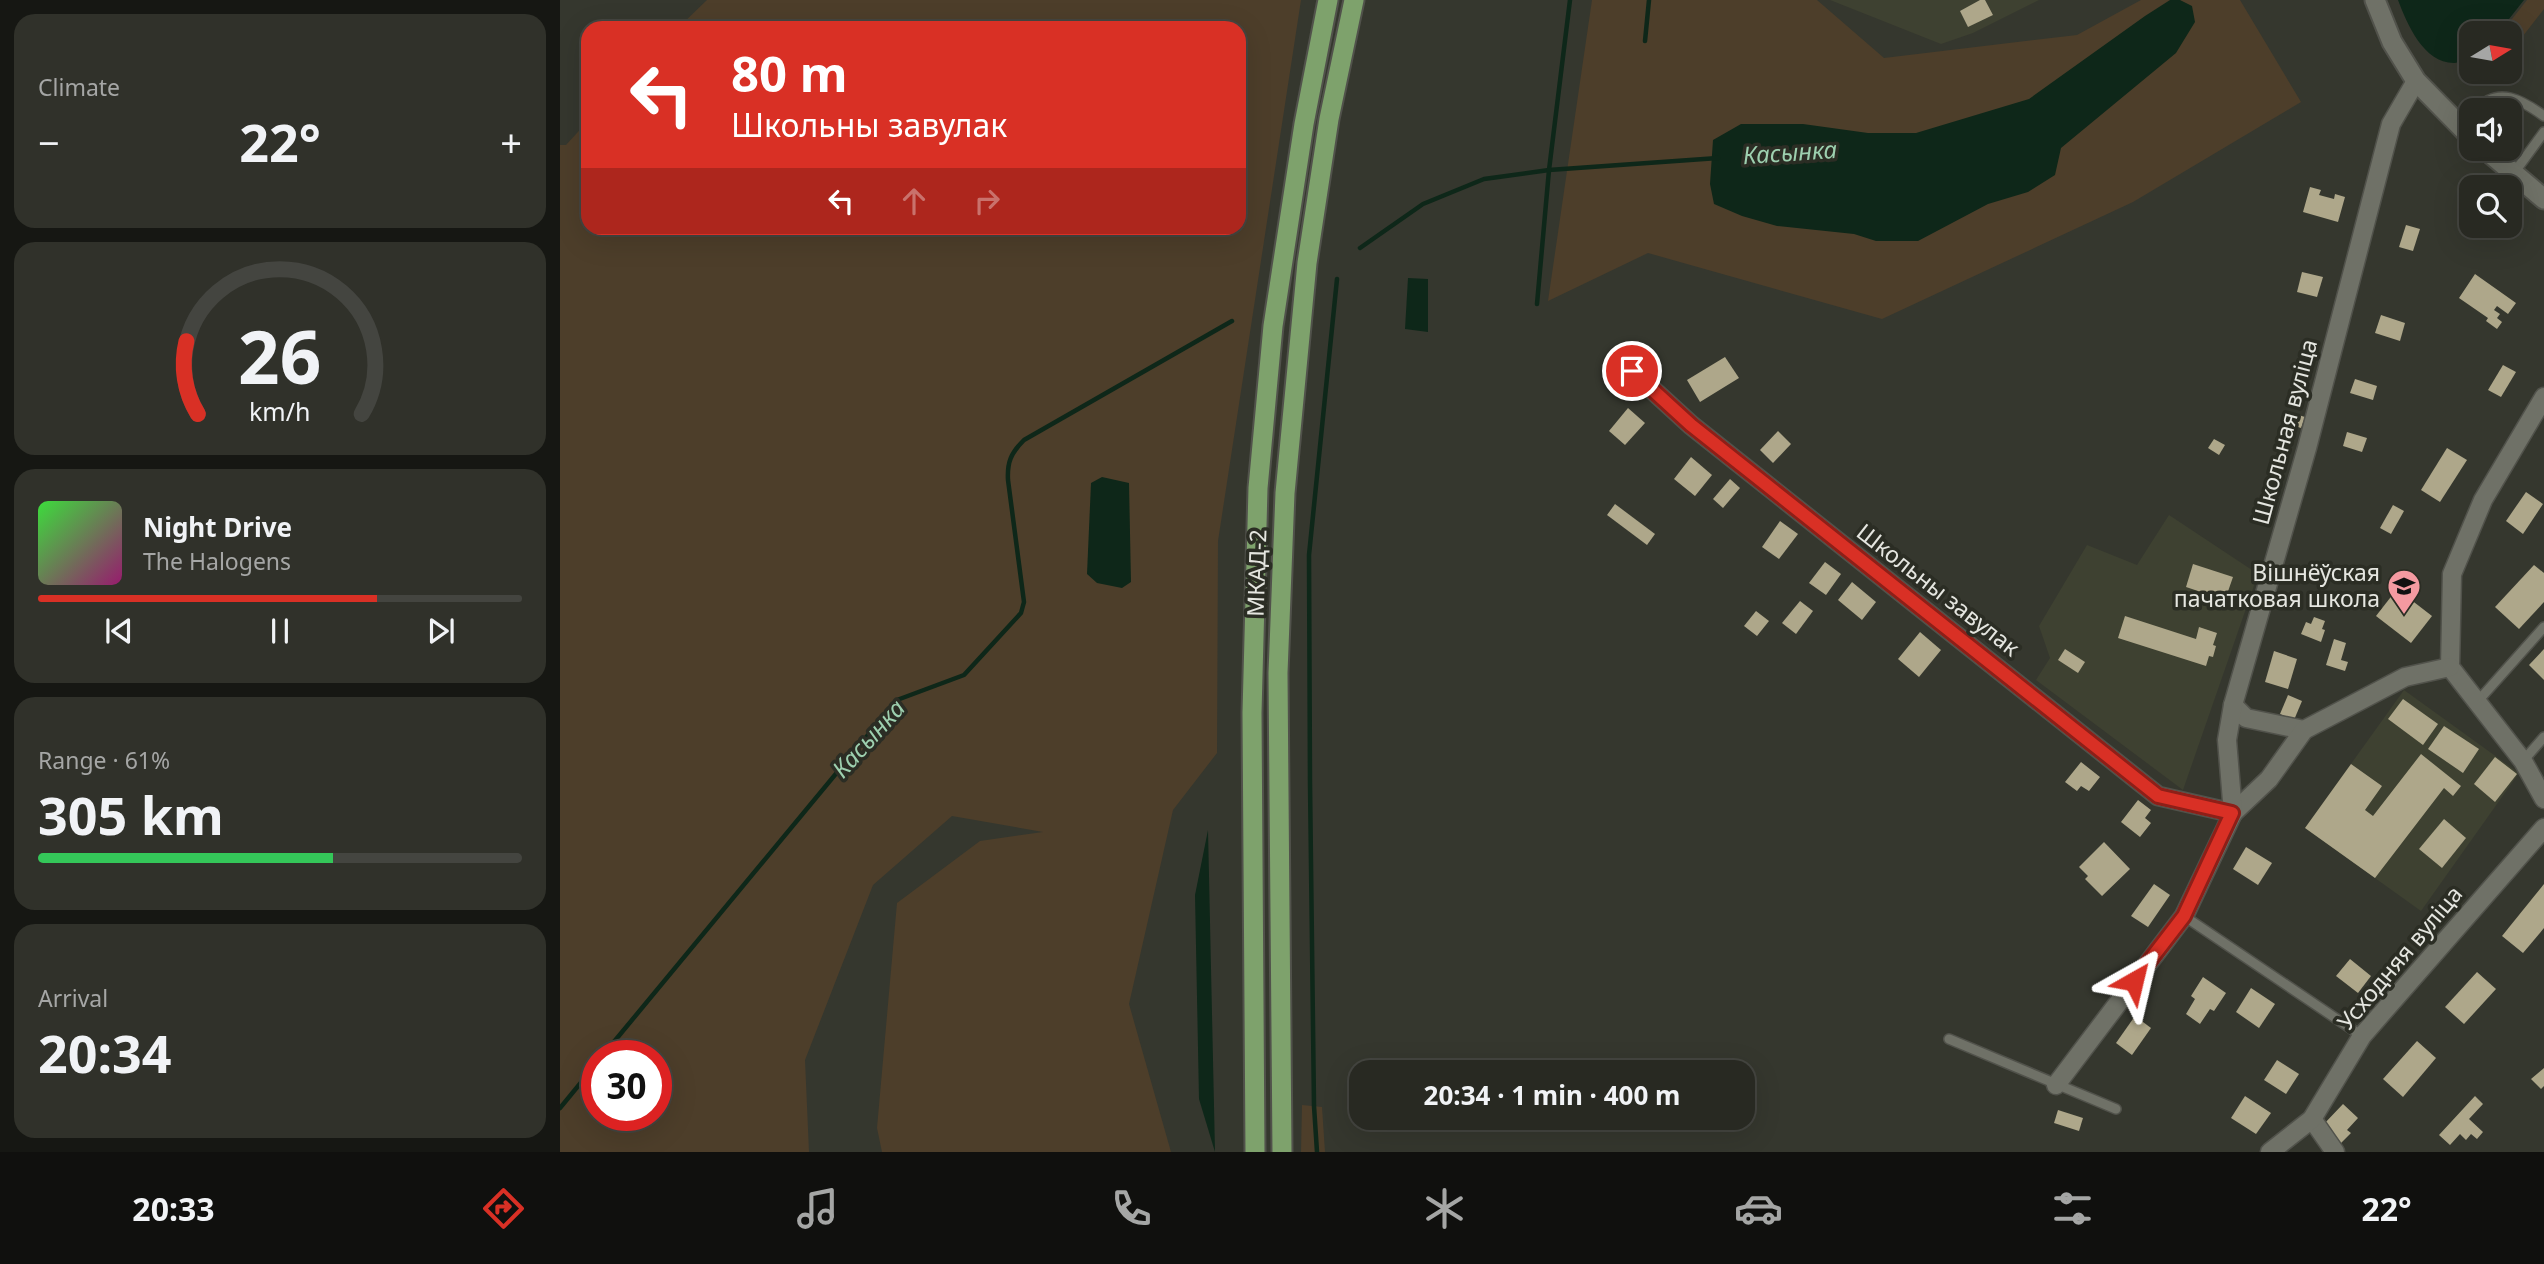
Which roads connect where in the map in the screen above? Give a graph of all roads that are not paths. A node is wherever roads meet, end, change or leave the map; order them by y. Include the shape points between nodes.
1 (1328, 0) edge
2 (1354, 0) edge
3 (2375, 0) edge
4 (2416, 81) junction
5 (2499, 98) edge
6 (2518, 98) edge
7 (2522, 101) edge
8 (2544, 116) edge
9 (2459, 120) edge
10 (2544, 132) edge
11 (2500, 161) edge
12 (2514, 173) junction
13 (2544, 199) edge
14 (1632, 371) dead end
15 (2544, 397) edge
16 (2544, 627) edge
17 (2450, 667) junction
18 (2478, 701) junction
19 (2233, 705) junction
20 (2304, 730) junction
21 (2544, 737) edge
22 (2523, 761) junction
23 (2544, 799) edge
24 (2232, 813) junction
25 (2544, 828) edge
26 (2184, 916) junction
27 (2362, 1036) junction
28 (1949, 1039) dead end
29 (2056, 1085) junction
30 (2116, 1109) dead end
31 (2312, 1119) junction
32 (1255, 1152) edge
33 (1282, 1152) edge
34 (2270, 1152) edge
35 (2335, 1152) edge

1 - 32 highway via 1273,327 1258,488 1252,713
2 - 33 highway, МКАД-2 via 1329,119 1307,263 1284,493 1278,673
3 - 4 street via 2392,43
4 - 9 street
4 - 19 street, Школьная вуліца via 2391,124 2308,448
5 - 6 lane
7 - 8 lane
10 - 12 lane
11 - 12 street
12 - 13 street
14 - 24 street, Школьны завулак via 1691,425 2158,796
15 - 17 street via 2483,500 2452,574
16 - 18 lane
17 - 18 street
17 - 20 street via 2405,677
18 - 22 street
19 - 20 street via 2246,718
19 - 24 street, Школьная вуліца via 2227,740
20 - 24 street via 2269,779
21 - 22 lane
22 - 23 street
24 - 26 street, Школьная вуліца
25 - 27 street, Усходняя вуліца
26 - 27 lane
26 - 29 street, Школьная вуліца
27 - 31 street, Усходняя вуліца
28 - 29 lane
29 - 30 lane
31 - 34 street, Усходняя вуліца
31 - 35 street

